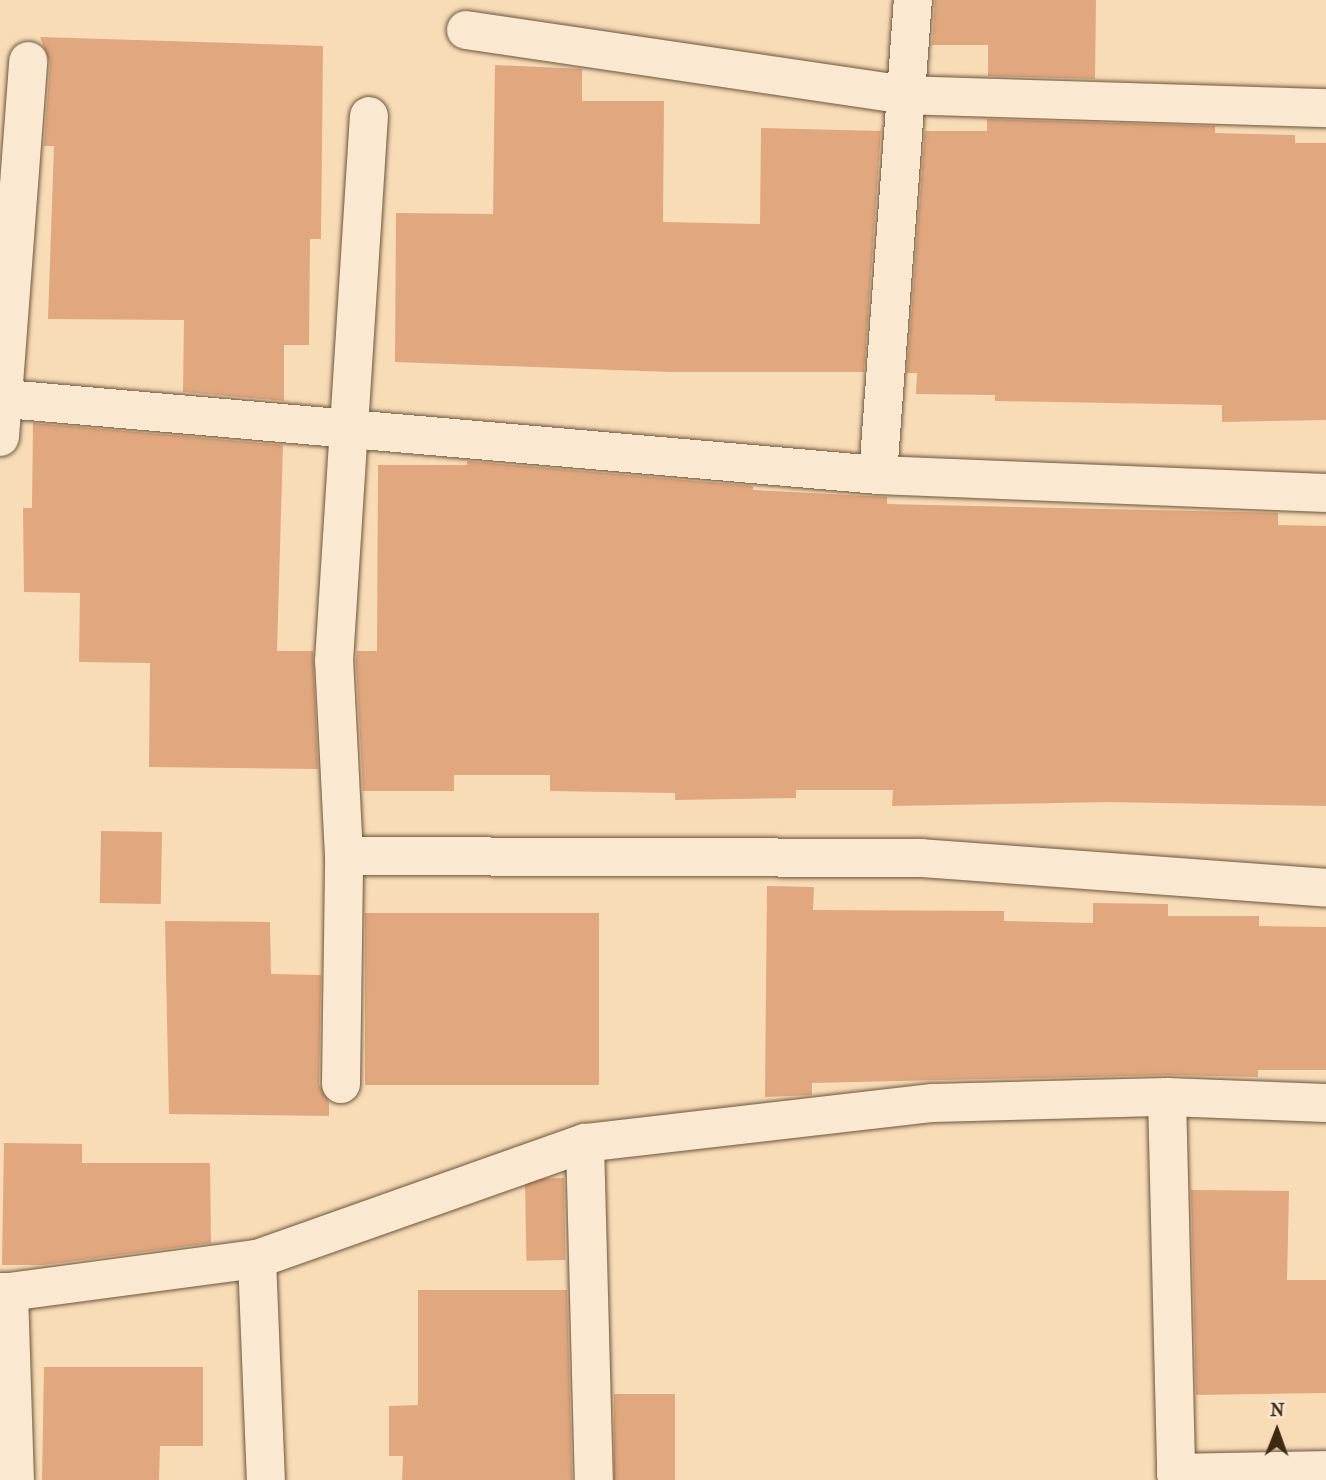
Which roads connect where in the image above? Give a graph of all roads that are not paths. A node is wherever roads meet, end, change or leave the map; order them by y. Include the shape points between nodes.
1 (913, 0) edge
2 (466, 30) dead end
3 (28, 61) dead end
4 (904, 95) junction
5 (1326, 108) edge
6 (369, 116) dead end
7 (6, 399) junction
8 (351, 428) junction
9 (0, 437) edge
10 (878, 475) junction
11 (1326, 493) edge
12 (344, 856) junction
13 (1326, 888) edge
14 (341, 1084) dead end
15 (1167, 1097) junction
16 (1326, 1103) edge
17 (585, 1143) junction
18 (257, 1259) junction
19 (4, 1292) edge
20 (1326, 1470) edge
21 (1177, 1477) edge
22 (15, 1480) edge
23 (267, 1480) edge
24 (594, 1480) edge

1 - 4 street
2 - 4 street
3 - 7 street
4 - 5 street
4 - 10 street
6 - 8 street
7 - 8 street
7 - 9 street
8 - 10 street
8 - 12 street via 334,661
10 - 11 street
12 - 13 street via 922,858
12 - 14 street
15 - 16 street
15 - 17 street via 933,1103
15 - 21 street
17 - 18 street
17 - 24 street
18 - 19 street
18 - 23 street
19 - 22 street
20 - 21 street

